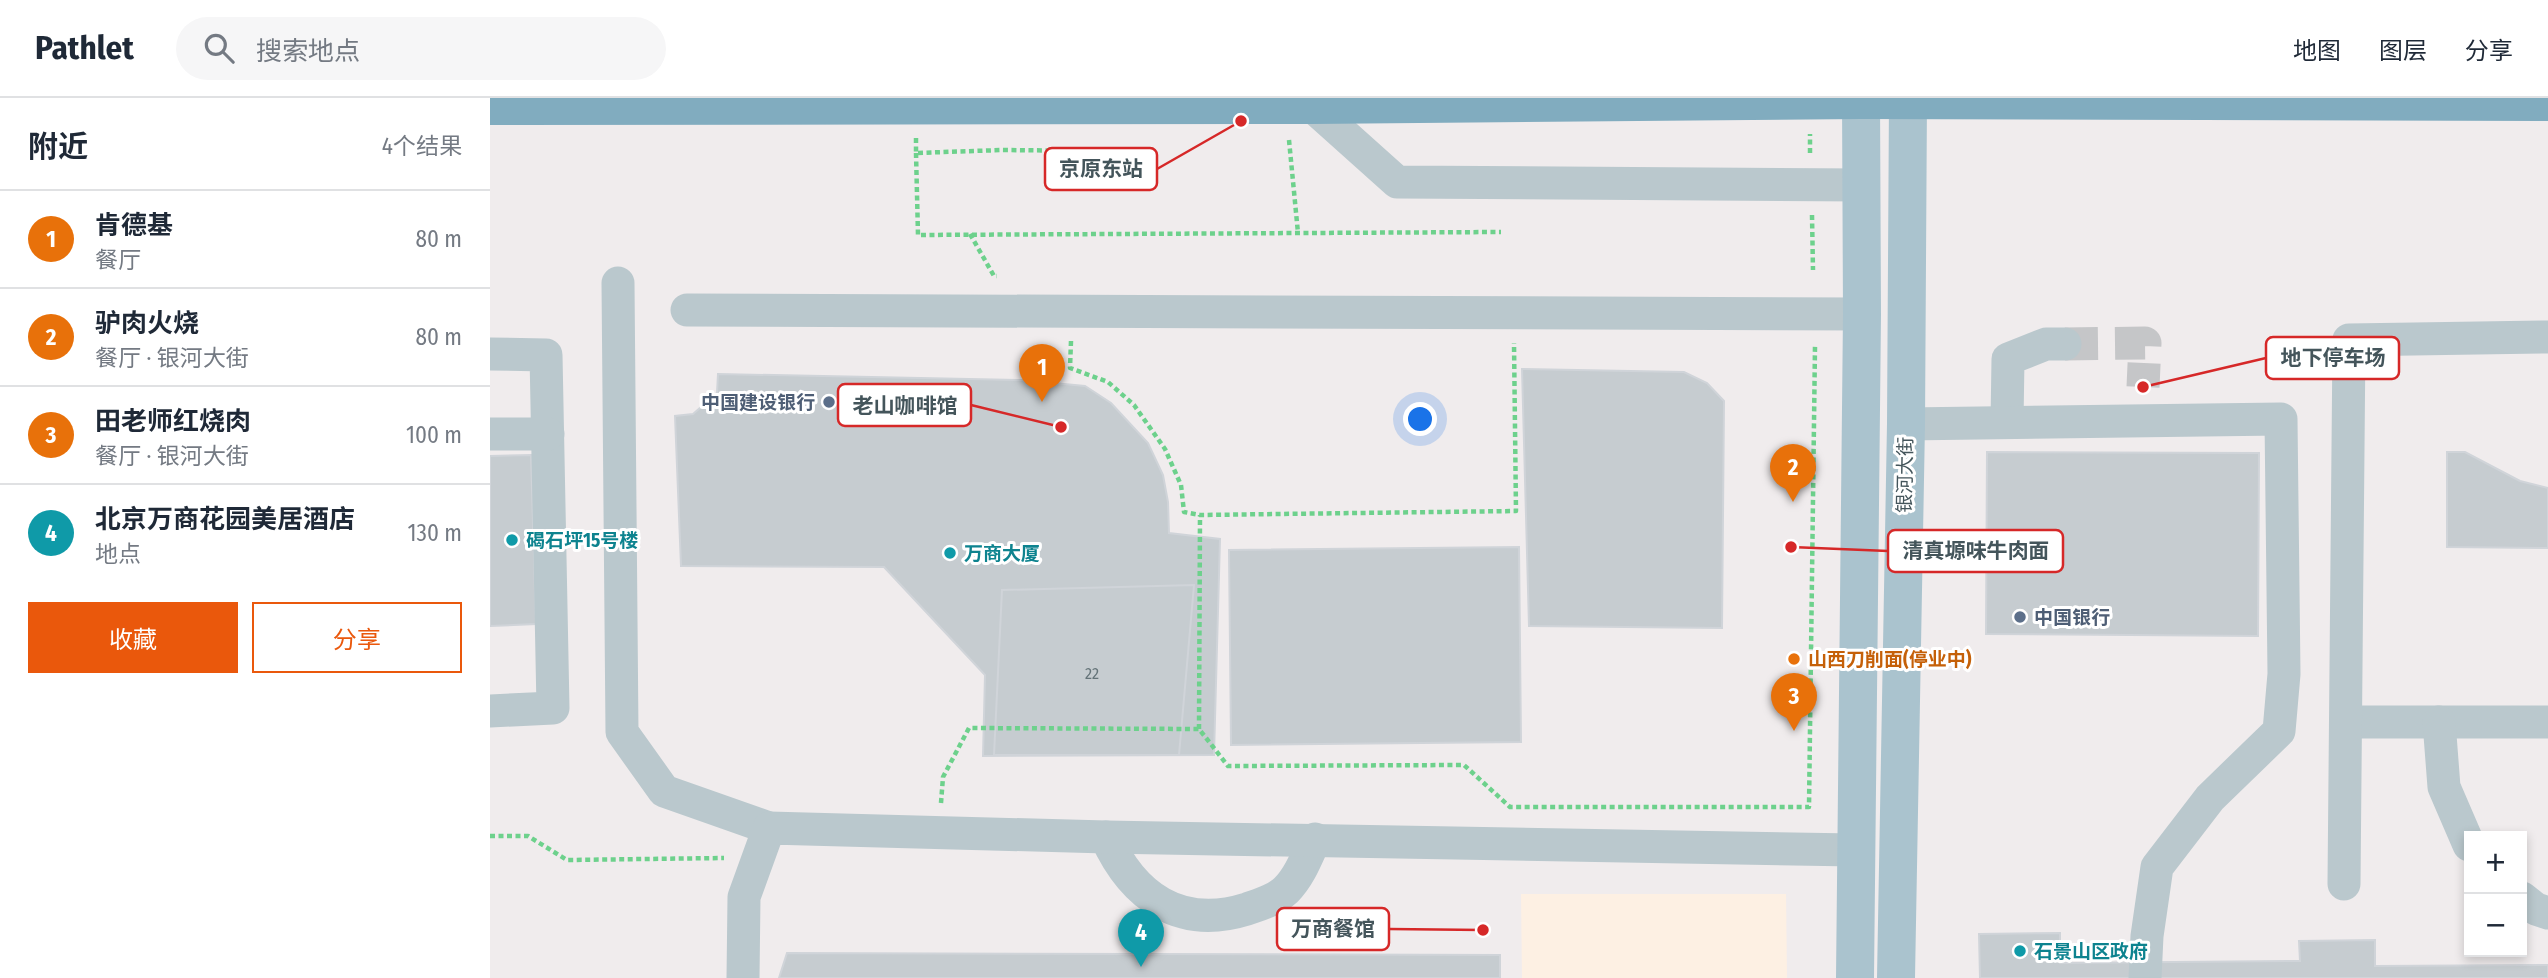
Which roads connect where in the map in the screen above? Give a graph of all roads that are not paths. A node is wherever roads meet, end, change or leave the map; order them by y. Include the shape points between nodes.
1 (1861, 99) edge
2 (1908, 99) edge
3 (2548, 102) edge
4 (1311, 105) junction
5 (490, 106) edge
6 (1862, 185) junction
7 (618, 283) dead end
8 (687, 310) dead end
9 (1862, 314) junction
10 (2548, 337) edge
11 (2065, 344) tunnel mouth
12 (490, 355) edge
13 (2007, 422) junction
14 (1906, 424) junction
15 (490, 434) edge
16 (548, 434) junction
17 (490, 711) edge
18 (2347, 722) junction
19 (2439, 722) junction
20 (2548, 722) edge
21 (769, 828) junction
22 (2464, 833) edge
23 (1106, 837) junction
24 (1315, 839) junction
25 (1855, 850) junction
26 (2344, 884) dead end
27 (2527, 902) edge
28 (2548, 913) edge
29 (743, 978) edge
30 (1855, 978) edge
31 (1896, 978) edge
32 (2145, 978) edge

1 - 2 highway
1 - 4 highway
1 - 6 main road
2 - 3 highway
2 - 14 main road, 银河大街
4 - 5 highway
4 - 6 street via 1397,182
6 - 9 main road
7 - 21 street via 622,732 664,791
8 - 9 street
9 - 25 main road
10 - 18 street via 2349,340
11 - 13 street via 2046,344 2008,359
12 - 16 street via 546,355
13 - 14 street
13 - 32 street via 2281,419 2284,674 2279,731 2210,798 2157,867
14 - 31 main road, 银河大街
15 - 16 street
16 - 17 street via 553,708
18 - 19 street
18 - 26 street
19 - 20 street
19 - 22 street via 2444,787
21 - 23 street
21 - 29 street via 744,897
23 - 24 street
23 - 24 street via 1116,860 1135,884 1163,906 1221,915 1265,903 1284,891 1296,878
24 - 25 street
25 - 30 main road
27 - 28 street

